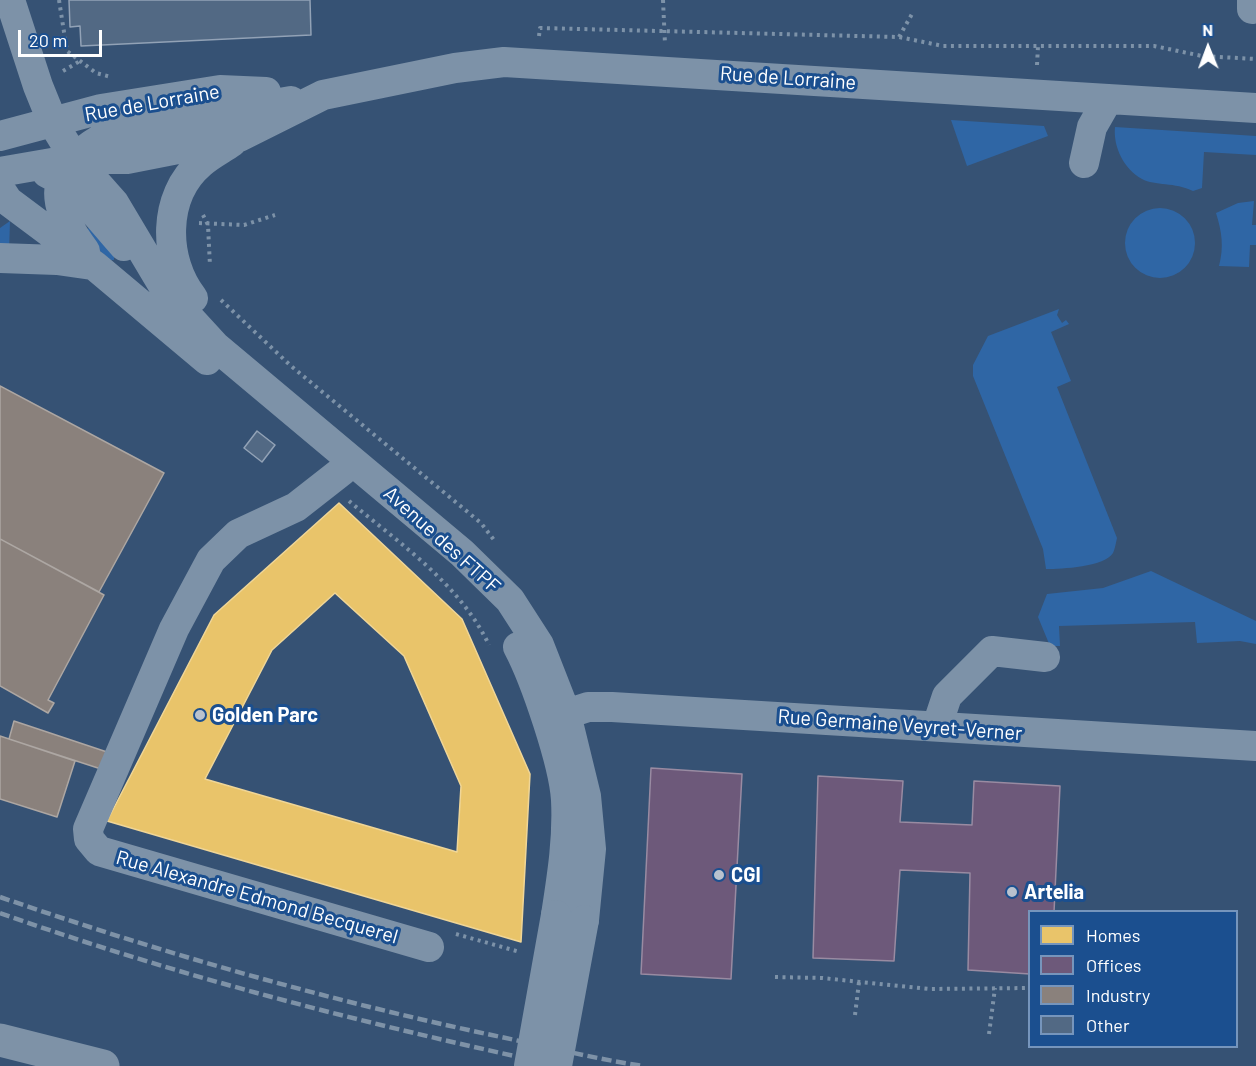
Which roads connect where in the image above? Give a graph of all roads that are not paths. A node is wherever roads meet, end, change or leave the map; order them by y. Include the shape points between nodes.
1 (10, 0) edge
2 (323, 95) junction
3 (1108, 99) junction
4 (1256, 108) edge
5 (53, 123) junction
6 (3, 134) edge
7 (239, 137) junction
8 (1084, 163) dead end
9 (55, 170) junction
10 (0, 172) edge
11 (3, 199) edge
12 (0, 258) edge
13 (95, 266) junction
14 (335, 477) junction
15 (539, 645) junction
16 (1045, 657) dead end
17 (556, 717) junction
18 (937, 726) junction
19 (1256, 746) edge
20 (570, 917) junction
21 (429, 947) dead end
22 (0, 1040) edge
23 (103, 1066) edge
24 (529, 1066) edge
25 (557, 1066) edge

1 - 5 street
2 - 3 street, Rue de Lorraine via 504,62
2 - 5 street, Rue de Lorraine via 220,90 101,109
2 - 7 street, Rue de Lorraine
2 - 9 street via 113,132
3 - 4 street, Rue de Lorraine
3 - 8 street via 1092,127
5 - 6 street, Rue de Lorraine
5 - 9 street
6 - 9 street
6 - 9 street
7 - 9 street, Rue de Lorraine
7 - 15 street via 200,163 179,194 172,216 170,245 189,294 221,335 469,540 513,594
9 - 10 street, Rue de Lorraine
9 - 11 street
9 - 13 street via 57,197 67,228
9 - 15 street, Avenue des FTPF via 215,346 462,553 510,600
11 - 13 street, Avenue des FTPF
12 - 13 street
13 - 14 street, Avenue des FTPF
14 - 17 street, Avenue des FTPF via 455,565 499,614
14 - 21 street, Rue Alexandre Edmond Becquerel via 296,507 238,534 211,560 139,706 88,829 89,839 99,851
15 - 17 street, Avenue des FTPF
16 - 18 street via 992,651 947,696
17 - 18 street, Rue Germaine Veyret-Verner via 588,708 612,707
17 - 20 street, Avenue des FTPF via 566,798
18 - 19 street, Rue Germaine Veyret-Verner
20 - 24 street, Avenue des FTPF, bridge
20 - 25 street, Avenue des FTPF, bridge
22 - 23 highway

